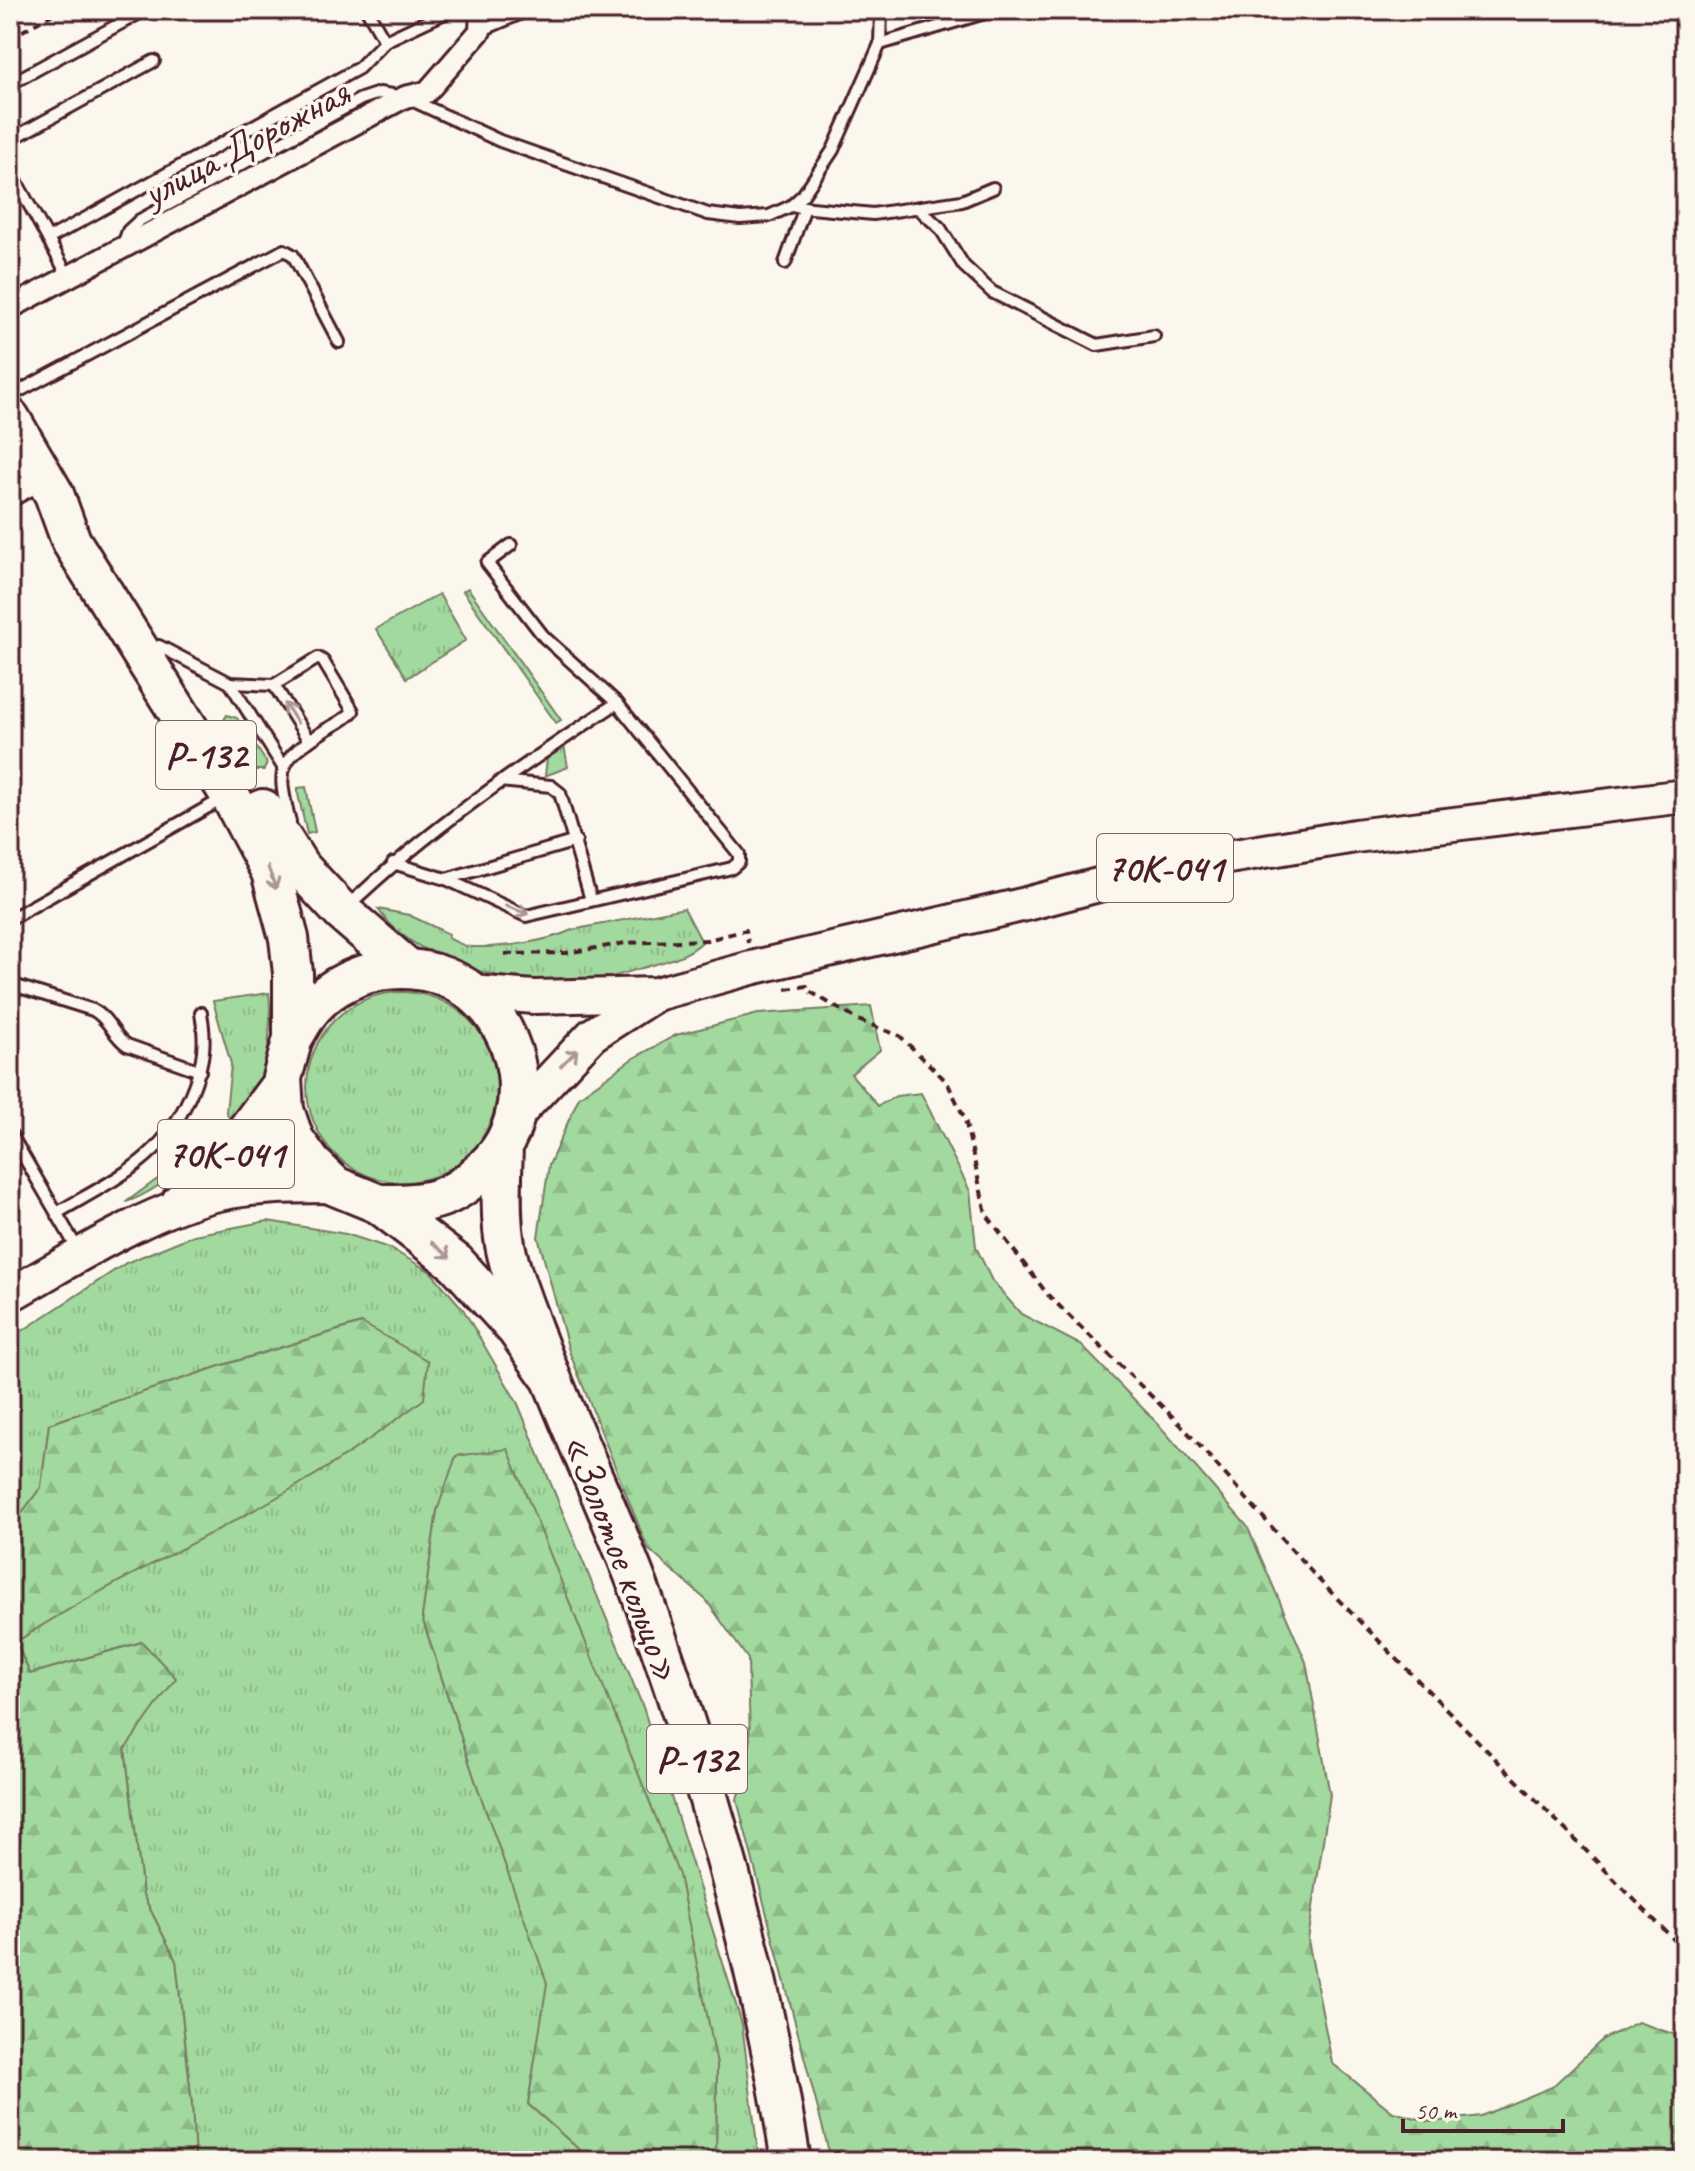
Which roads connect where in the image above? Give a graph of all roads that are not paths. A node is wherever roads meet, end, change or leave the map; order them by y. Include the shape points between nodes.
1 (145, 10) edge
2 (367, 10) edge
3 (451, 10) edge
4 (481, 10) edge
5 (529, 10) edge
6 (881, 10) edge
7 (995, 10) edge
8 (480, 31) junction
9 (385, 41) junction
10 (880, 44) junction
11 (154, 61) dead end
12 (10, 84) edge
13 (405, 97) junction
14 (10, 140) edge
15 (10, 170) edge
16 (993, 188) dead end
17 (791, 206) junction
18 (805, 207) junction
19 (918, 208) junction
20 (48, 239) junction
21 (785, 263) dead end
22 (69, 278) junction
23 (10, 308) edge
24 (1154, 336) dead end
25 (339, 342) dead end
26 (10, 396) edge
27 (10, 418) edge
28 (49, 486) junction
29 (10, 496) edge
30 (511, 545) dead end
31 (159, 646) junction
32 (230, 683) junction
33 (274, 685) junction
34 (617, 703) junction
35 (309, 741) junction
36 (283, 767) junction
37 (500, 781) junction
38 (230, 795) junction
39 (1685, 796) edge
40 (576, 841) junction
41 (393, 863) junction
42 (300, 867) junction
43 (446, 879) junction
44 (591, 900) junction
45 (342, 912) junction
46 (10, 919) edge
47 (407, 968) junction
48 (10, 984) edge
49 (472, 992) junction
50 (656, 994) junction
51 (201, 1013) dead end
52 (303, 1022) junction
53 (200, 1071) junction
54 (282, 1078) junction
55 (510, 1132) junction
56 (10, 1133) edge
57 (335, 1186) junction
58 (379, 1204) junction
59 (57, 1213) junction
60 (157, 1216) junction
61 (81, 1255) junction
62 (10, 1295) edge
63 (548, 1374) junction
64 (791, 2161) edge

1 - 12 lane
2 - 9 lane
3 - 9 lane
4 - 8 street
5 - 8 lane
6 - 10 lane
7 - 10 lane
8 - 13 street, улица Дорожная via 427,92
9 - 20 lane via 359,68
10 - 17 lane via 833,150
11 - 14 lane
13 - 17 lane via 500,141 708,214 769,216
13 - 22 street, улица Дорожная
15 - 20 lane
16 - 19 lane via 962,201
17 - 18 lane
18 - 19 lane via 873,214
18 - 21 lane
19 - 24 lane via 992,292 1097,345
20 - 22 lane
22 - 23 street, улица Дорожная
25 - 26 lane via 293,255 284,250
27 - 28 highway, «Золотое кольцо» / Р-132
28 - 29 street
28 - 31 highway, «Золотое кольцо» / Р-132 via 90,527
28 - 38 highway, «Золотое кольцо» / Р-132 via 71,541
30 - 34 lane via 487,563 544,637
31 - 32 lane
31 - 42 highway, «Золотое кольцо» / Р-132
32 - 33 lane
32 - 36 lane
35 -> 33 lane
33 - 35 lane via 320,658 353,712
34 - 37 lane
34 - 44 lane via 740,860 732,868
35 - 36 lane
36 - 42 lane via 281,786
37 - 40 lane via 556,789
37 - 41 lane
38 - 46 lane
38 -> 52 highway, «Золотое кольцо» / Р-132 via 271,872
39 - 50 main road, 70К-041 via 1355,836 1163,868
40 - 43 lane
40 - 44 lane
41 - 43 lane
41 - 45 lane
42 - 45 highway, «Золотое кольцо» / Р-132
43 -> 44 lane via 526,916
45 - 47 highway, «Золотое кольцо» / Р-132
47 - 49 highway, «Золотое кольцо» / Р-132 via 441,976
47 - 52 highway, «Золотое кольцо» / Р-132 via 354,978 332,990
48 - 53 lane via 97,1011 127,1045
49 - 50 main road, 70К-041 via 534,997
49 - 55 highway, «Золотое кольцо» / Р-132 via 497,1019 513,1050 518,1085
55 -> 50 main road, 70К-041 via 592,1035
51 - 53 lane via 205,1043
52 - 54 highway, «Золотое кольцо» / Р-132
53 - 59 lane via 183,1113 155,1151
54 - 57 highway, «Золотое кольцо» / Р-132 via 284,1110 294,1139
54 - 60 main road, 70К-041 via 206,1180
55 - 58 highway, «Золотое кольцо» / Р-132 via 472,1182 446,1197 415,1205
55 - 63 highway, «Золотое кольцо» / Р-132 via 502,1194 504,1239
56 - 59 lane
57 - 58 highway, «Золотое кольцо» / Р-132
57 - 60 main road, 70К-041 via 217,1194
58 -> 63 highway, «Золотое кольцо» / Р-132 via 456,1263 517,1330
59 - 61 lane
60 - 61 main road, 70К-041
61 - 62 main road, 70К-041
63 - 64 highway, «Золотое кольцо» / Р-132 via 637,1583 683,1715 745,1938

